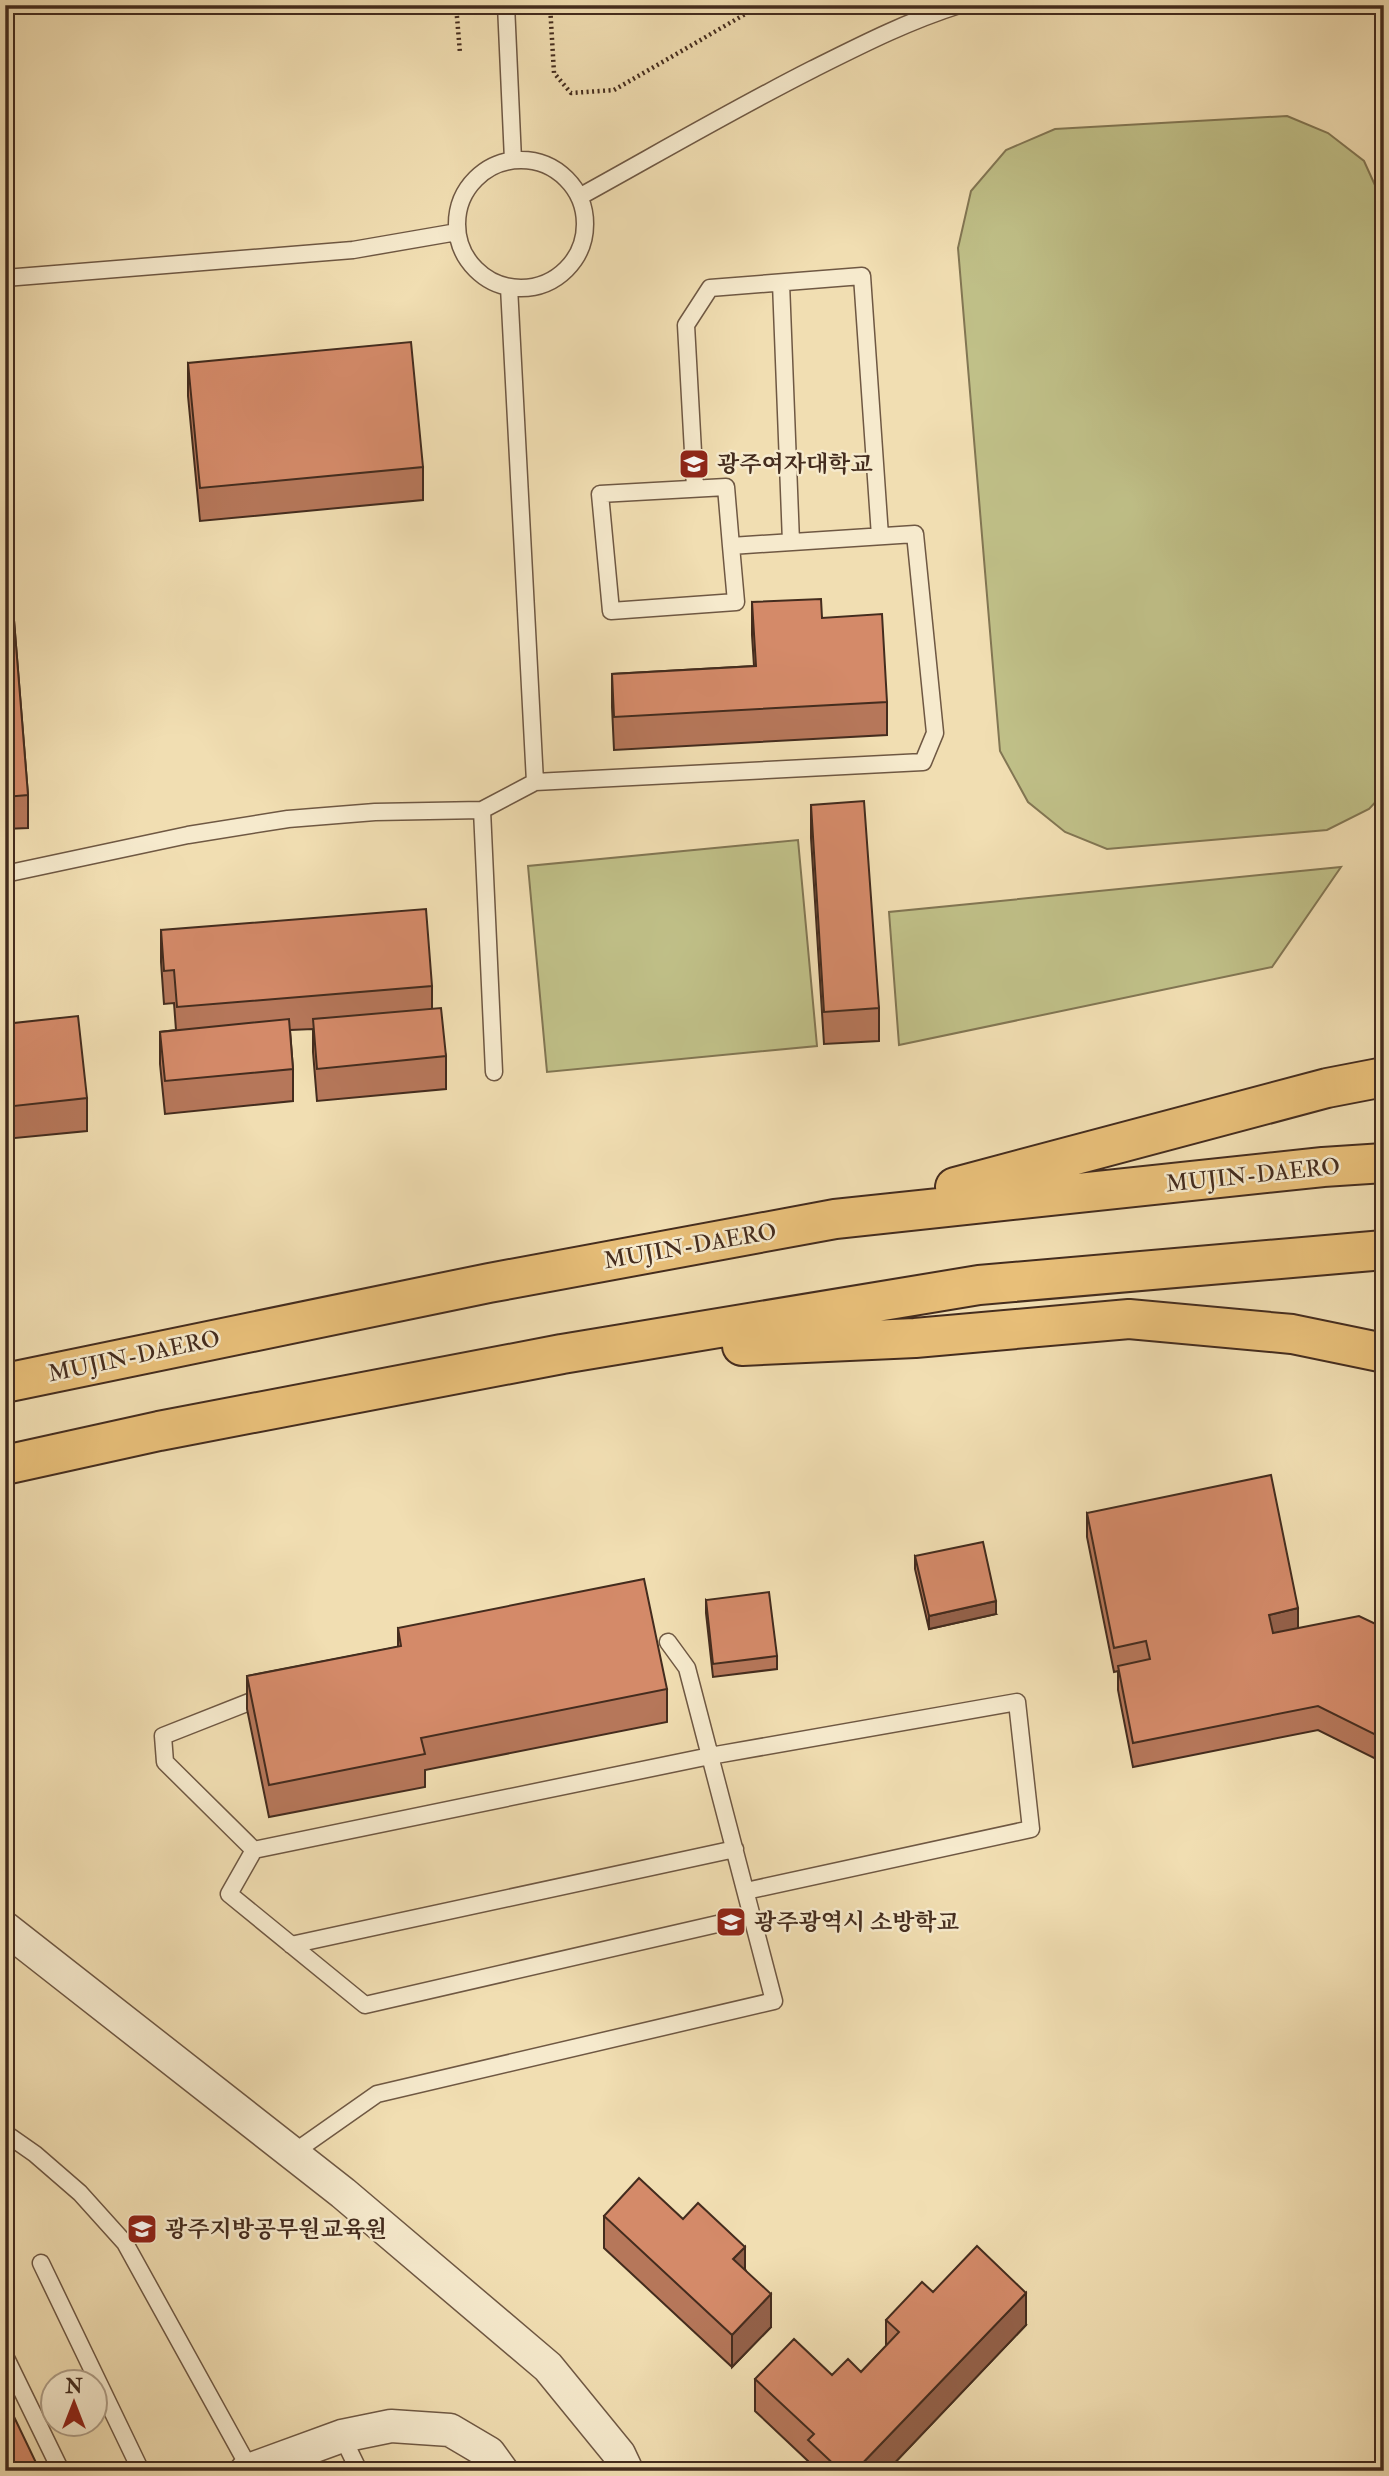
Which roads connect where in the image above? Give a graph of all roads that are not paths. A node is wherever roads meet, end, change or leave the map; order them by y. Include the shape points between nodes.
1 (506, 5) edge
2 (959, 5) edge
3 (513, 160) junction
4 (579, 197) junction
5 (457, 232) junction
6 (5, 278) edge
7 (781, 283) junction
8 (509, 287) junction
9 (695, 488) junction
10 (880, 536) junction
11 (791, 542) junction
12 (731, 546) junction
13 (535, 782) junction
14 (482, 810) junction
15 (5, 874) edge
16 (494, 1072) dead end
17 (1384, 1077) edge
18 (1384, 1163) edge
19 (835, 1219) junction
20 (1384, 1250) edge
21 (1384, 1353) edge
22 (562, 1354) junction
23 (5, 1383) edge
24 (5, 1465) edge
25 (668, 1643) dead end
26 (280, 1690) edge
27 (710, 1756) junction
28 (734, 1849) junction
29 (254, 1850) junction
30 (746, 1891) junction
31 (752, 1916) junction
32 (5, 1928) edge
33 (291, 1945) junction
34 (5, 2133) edge
35 (293, 2153) junction
36 (41, 2263) dead end
37 (5, 2356) edge
38 (342, 2436) junction
39 (249, 2470) edge
40 (61, 2471) edge
41 (141, 2471) edge
42 (359, 2471) edge
43 (502, 2471) edge
44 (627, 2471) edge

1 - 3 lane
2 - 4 lane via 925,15 854,48
3 - 4 lane via 533,160 552,167
3 - 5 lane via 493,166 464,193 457,212
4 - 8 lane via 585,215 578,255 548,282 529,288
5 - 6 lane via 354,250
5 - 8 lane via 462,251 474,268
7 - 9 lane via 710,288 686,325
7 - 10 lane via 862,276
7 - 11 lane
8 - 13 lane
9 - 12 lane via 726,486
9 - 12 lane via 600,494 611,611 736,602
10 - 11 lane
10 - 13 lane via 915,534 935,733 923,762
11 - 12 lane
13 - 14 lane
14 - 15 lane via 288,818
14 - 16 lane
17 - 19 highway via 1327,1088
18 - 19 highway, MUJIN-DAERO
19 - 23 highway, MUJIN-DAERO via 489,1283
20 - 22 highway via 979,1285
21 - 22 highway via 1292,1334 1129,1320 915,1338
22 - 24 highway
25 - 27 lane via 687,1668
26 - 29 lane via 163,1736 165,1762
27 - 28 lane
27 - 29 lane
27 - 30 lane via 1017,1702 1031,1829
28 - 30 lane
28 - 33 lane
29 - 33 lane via 229,1894
30 - 31 lane
31 - 33 lane via 365,2005
31 - 35 lane via 774,2001 377,2094
32 - 35 street
34 - 39 lane via 80,2193 125,2243
35 - 44 street via 548,2367 619,2454
36 - 41 lane
37 - 40 lane
38 - 39 street
38 - 42 lane
38 - 43 street via 391,2426 450,2430 489,2454

